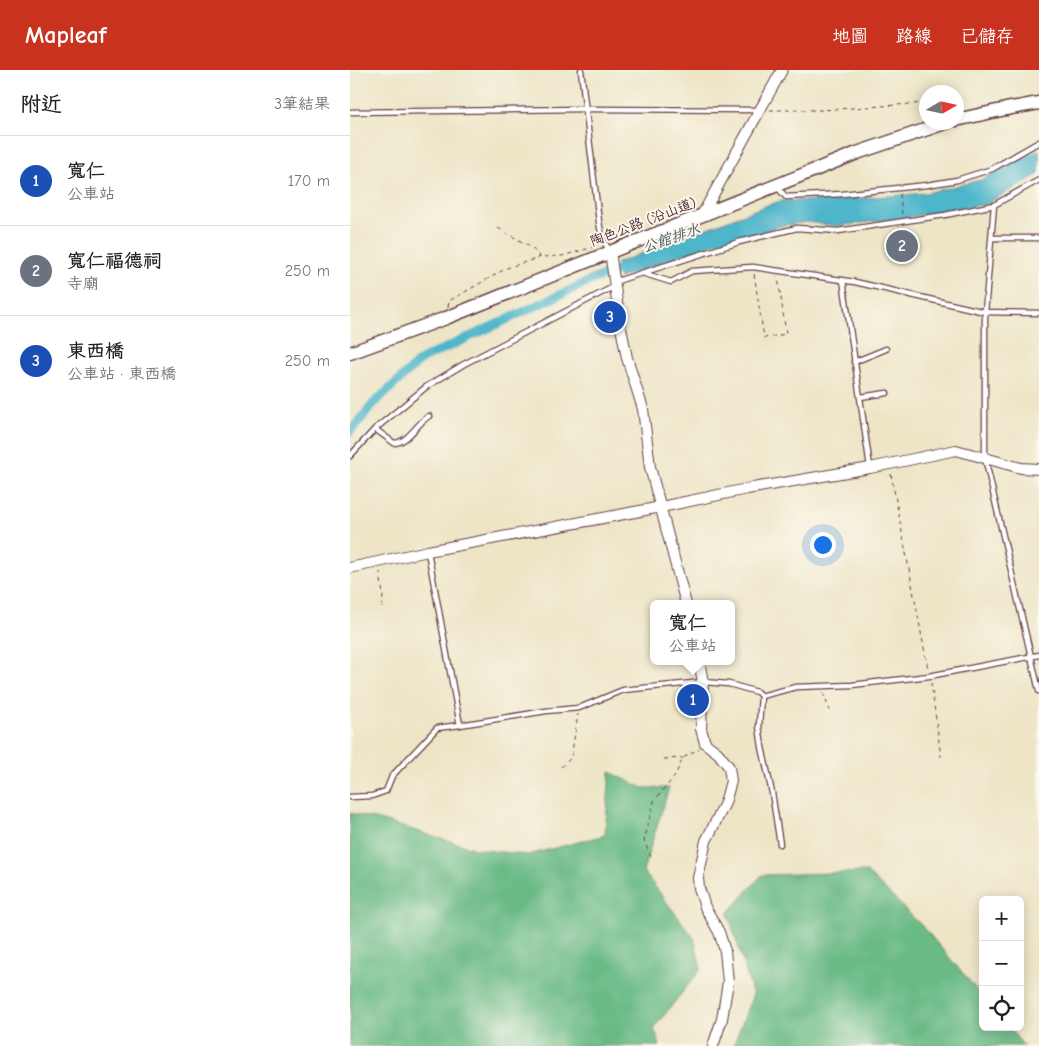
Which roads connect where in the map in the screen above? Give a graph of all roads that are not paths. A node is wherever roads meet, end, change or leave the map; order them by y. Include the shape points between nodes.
1 (581, 70) edge
2 (782, 70) edge
3 (1039, 103) edge
4 (586, 109) junction
5 (762, 110) junction
6 (350, 112) edge
7 (964, 118) edge
8 (925, 130) edge
9 (1039, 142) edge
10 (1039, 180) edge
11 (776, 186) junction
12 (994, 204) junction
13 (702, 215) junction
14 (992, 238) junction
15 (1039, 238) edge
16 (610, 257) junction
17 (642, 273) junction
18 (844, 280) junction
19 (615, 286) junction
20 (986, 312) junction
21 (1039, 313) edge
22 (886, 349) dead end
23 (350, 353) edge
24 (854, 362) junction
25 (887, 393) dead end
26 (860, 397) junction
27 (429, 416) dead end
28 (375, 429) junction
29 (350, 456) edge
30 (985, 458) junction
31 (870, 468) junction
32 (1039, 469) edge
33 (661, 508) junction
34 (428, 552) junction
35 (350, 568) edge
36 (685, 600) edge
37 (1039, 655) edge
38 (1030, 656) junction
39 (700, 665) edge
40 (703, 682) junction
41 (1039, 691) edge
42 (760, 696) junction
43 (460, 725) junction
44 (350, 797) edge
45 (780, 844) dead end
46 (713, 1046) edge

1 - 4 lane
2 - 5 street
3 - 7 main road
4 - 5 lane
4 - 6 lane
4 - 16 lane via 599,222
5 - 13 street
8 - 11 main road, 陶色公路 (沿山道)
9 - 11 lane via 992,169 957,180 899,189 786,197
10 - 12 lane
11 - 13 main road, 陶色公路 (沿山道)
12 - 14 lane
12 - 17 lane via 838,231 798,228 739,242
13 - 16 main road, 陶色公路 (沿山道)
14 - 15 lane
14 - 20 lane
16 - 19 street
16 - 23 main road, 陶色公路 (沿山道)
17 - 18 lane via 671,282 692,271 753,267
17 - 19 lane via 617,281
18 - 20 lane
18 - 24 lane
19 - 28 lane via 464,364 426,387
19 - 33 street via 627,358 643,409 650,467
20 - 21 lane
20 - 30 lane
22 - 24 lane
24 - 26 lane
25 - 26 lane
26 - 31 lane
27 - 28 lane via 399,443 394,443
28 - 29 lane
30 - 31 street via 956,450
30 - 32 street via 1021,468
30 - 38 lane
31 - 33 street
33 - 34 street
33 - 36 street
34 - 35 street
34 - 43 lane
37 - 38 lane
38 - 41 lane
38 - 42 lane via 930,676 852,685 796,686
39 - 40 street
40 - 42 lane via 729,684 758,692
40 - 43 lane via 623,690 579,708
40 - 46 street via 701,729 706,743 729,767 731,781 725,803 706,841 698,878 705,907 725,951 728,982 722,1019
42 - 45 lane via 759,726
43 - 44 lane via 437,728 392,776 386,791 372,796

